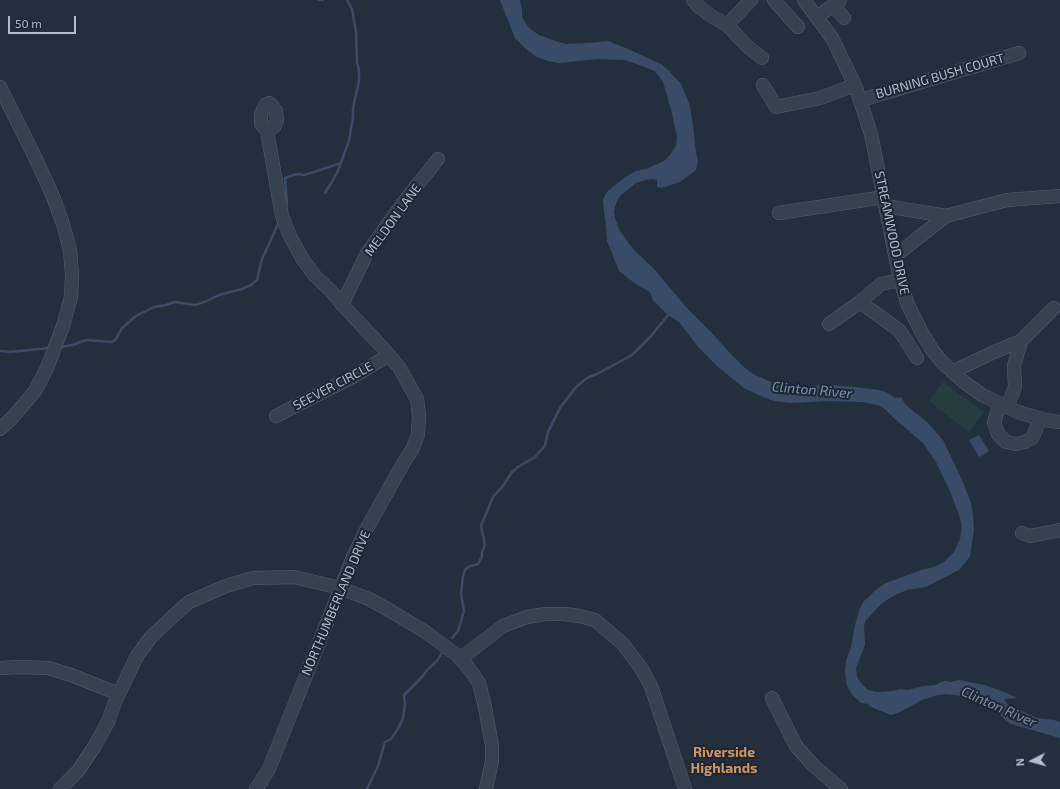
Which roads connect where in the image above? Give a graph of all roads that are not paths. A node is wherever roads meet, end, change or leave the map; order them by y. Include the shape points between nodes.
1 (693, 0) edge
2 (751, 0) edge
3 (774, 0) edge
4 (804, 0) edge
5 (836, 3) edge
6 (817, 17) junction
7 (844, 18) dead end
8 (727, 25) junction
9 (798, 27) dead end
10 (1019, 53) dead end
11 (762, 58) dead end
12 (763, 85) dead end
13 (855, 85) junction
14 (0, 87) edge
15 (860, 100) junction
16 (267, 131) dead end
17 (438, 159) dead end
18 (1060, 196) edge
19 (884, 201) junction
20 (779, 213) dead end
21 (946, 216) junction
22 (895, 256) junction
23 (900, 280) junction
24 (860, 302) junction
25 (342, 305) junction
26 (1054, 308) dead end
27 (829, 324) dead end
28 (1021, 341) junction
29 (389, 355) junction
30 (918, 358) dead end
31 (952, 372) junction
32 (1004, 406) junction
33 (276, 416) dead end
34 (1039, 419) junction
35 (1060, 422) edge
36 (0, 429) edge
37 (1060, 530) edge
38 (1022, 533) dead end
39 (340, 588) junction
40 (460, 659) junction
41 (0, 668) edge
42 (119, 694) junction
43 (772, 698) dead end
44 (60, 789) edge
45 (256, 789) edge
46 (486, 789) edge
47 (685, 789) edge
48 (840, 789) edge

1 - 8 street via 711,16
2 - 8 street
3 - 9 street
4 - 6 street, STREAMWOOD DRIVE
5 - 6 street
5 - 7 street
6 - 13 street, STREAMWOOD DRIVE via 832,38
8 - 11 street
10 - 15 street, BURNING BUSH COURT
12 - 13 street, BURNING BUSH COURT via 776,107 820,98
13 - 15 street, STREAMWOOD DRIVE
14 - 36 street via 52,194 70,250 72,275 71,297 47,368 35,391
15 - 19 street, STREAMWOOD DRIVE via 871,134
16 - 25 street, NORTHUMBERLAND DRIVE via 282,216 290,236 302,258
17 - 25 street, MELDON LANE via 367,253
18 - 21 street via 1007,200
19 - 20 street
19 - 21 street
19 - 22 street, STREAMWOOD DRIVE
21 - 22 street
22 - 23 street, STREAMWOOD DRIVE
23 - 24 street via 881,284
23 - 31 street, STREAMWOOD DRIVE via 908,305 922,332
24 - 27 street
24 - 30 street via 900,331
25 - 29 street, NORTHUMBERLAND DRIVE
26 - 28 street
28 - 31 street
28 - 32 street via 1014,366 1015,387
29 - 33 street, SEEVER CIRCLE
29 - 39 street, NORTHUMBERLAND DRIVE via 399,366 417,399 420,416 418,434 413,448 367,528
31 - 32 street, STREAMWOOD DRIVE via 982,395
32 - 34 street, STREAMWOOD DRIVE
32 - 34 street via 994,422 998,434 1006,442 1016,444 1032,438
34 - 35 street, STREAMWOOD DRIVE
37 - 38 street via 1030,536
39 - 40 street via 389,610 427,633
39 - 42 street via 294,577 253,578 189,602 151,637 137,656
39 - 45 street, NORTHUMBERLAND DRIVE via 269,769
40 - 46 street via 479,683 485,707 492,746 492,761
40 - 47 street via 503,626 527,617 565,614 595,620 623,644 651,686
41 - 42 street via 48,668
42 - 44 street via 94,747 78,771
43 - 48 street via 796,746

